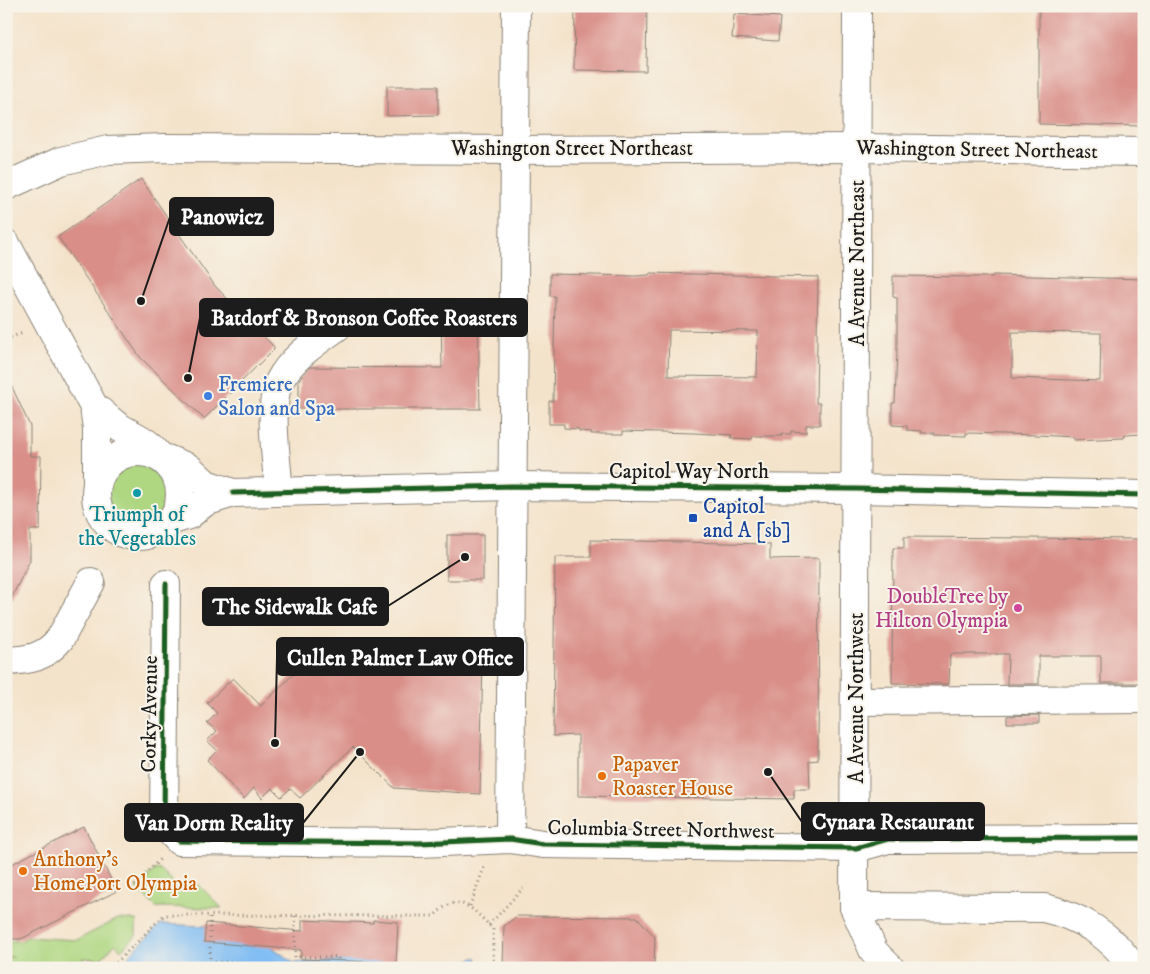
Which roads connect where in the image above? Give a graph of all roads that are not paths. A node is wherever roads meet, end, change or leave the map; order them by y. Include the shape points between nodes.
1 (516, 6) edge
2 (857, 6) edge
3 (858, 148) junction
4 (515, 150) junction
5 (1144, 152) edge
6 (6, 186) edge
7 (6, 244) edge
8 (336, 327) dead end
9 (94, 407) junction
10 (160, 457) junction
11 (97, 485) junction
12 (512, 486) junction
13 (856, 489) junction
14 (279, 492) junction
15 (233, 493) junction
16 (1144, 496) edge
17 (173, 520) junction
18 (91, 582) dead end
19 (166, 584) dead end
20 (6, 661) edge
21 (1144, 699) edge
22 (856, 701) junction
23 (1144, 838) edge
24 (510, 839) junction
25 (178, 840) joint
26 (856, 848) junction
27 (854, 907) junction
28 (890, 968) edge
29 (1133, 968) edge

1 - 4 street
2 - 3 street, A Avenue Northeast
3 - 4 street, Washington Street Northeast
3 - 5 street, Washington Street Northeast
3 - 13 street, A Avenue Northeast
4 - 6 street, Washington Street Northeast via 108,150 61,161
4 - 12 street
7 - 9 street
8 - 14 street via 301,355 278,383 275,401
9 - 10 street via 118,426 143,439
9 - 11 street via 98,428
10 - 11 street via 138,451 121,456 107,465
10 - 15 street, Capitol Way North via 189,468 206,484
10 - 17 street via 169,464 180,485 181,498
11 - 17 street via 98,509 113,529 124,535 151,535
12 - 13 street, Capitol Way North
12 - 14 street, Capitol Way North
12 - 24 street
13 - 16 street, Capitol Way North
13 - 22 street, A Avenue Northwest
14 - 15 street, Capitol Way North
15 - 17 street, Capitol Way North via 205,502 189,515
18 - 20 street via 53,647 35,659
19 - 25 street, Corky Avenue via 164,824
21 - 22 street
22 - 26 street, A Avenue Northwest
23 - 26 street, Columbia Street Northwest via 888,838
24 - 25 street, Columbia Street Northwest via 420,843
24 - 26 street, Columbia Street Northwest via 543,844
26 - 27 street, A Avenue Northwest
27 - 28 street via 874,952
27 - 29 street via 1044,908 1079,918 1096,929 1127,958

